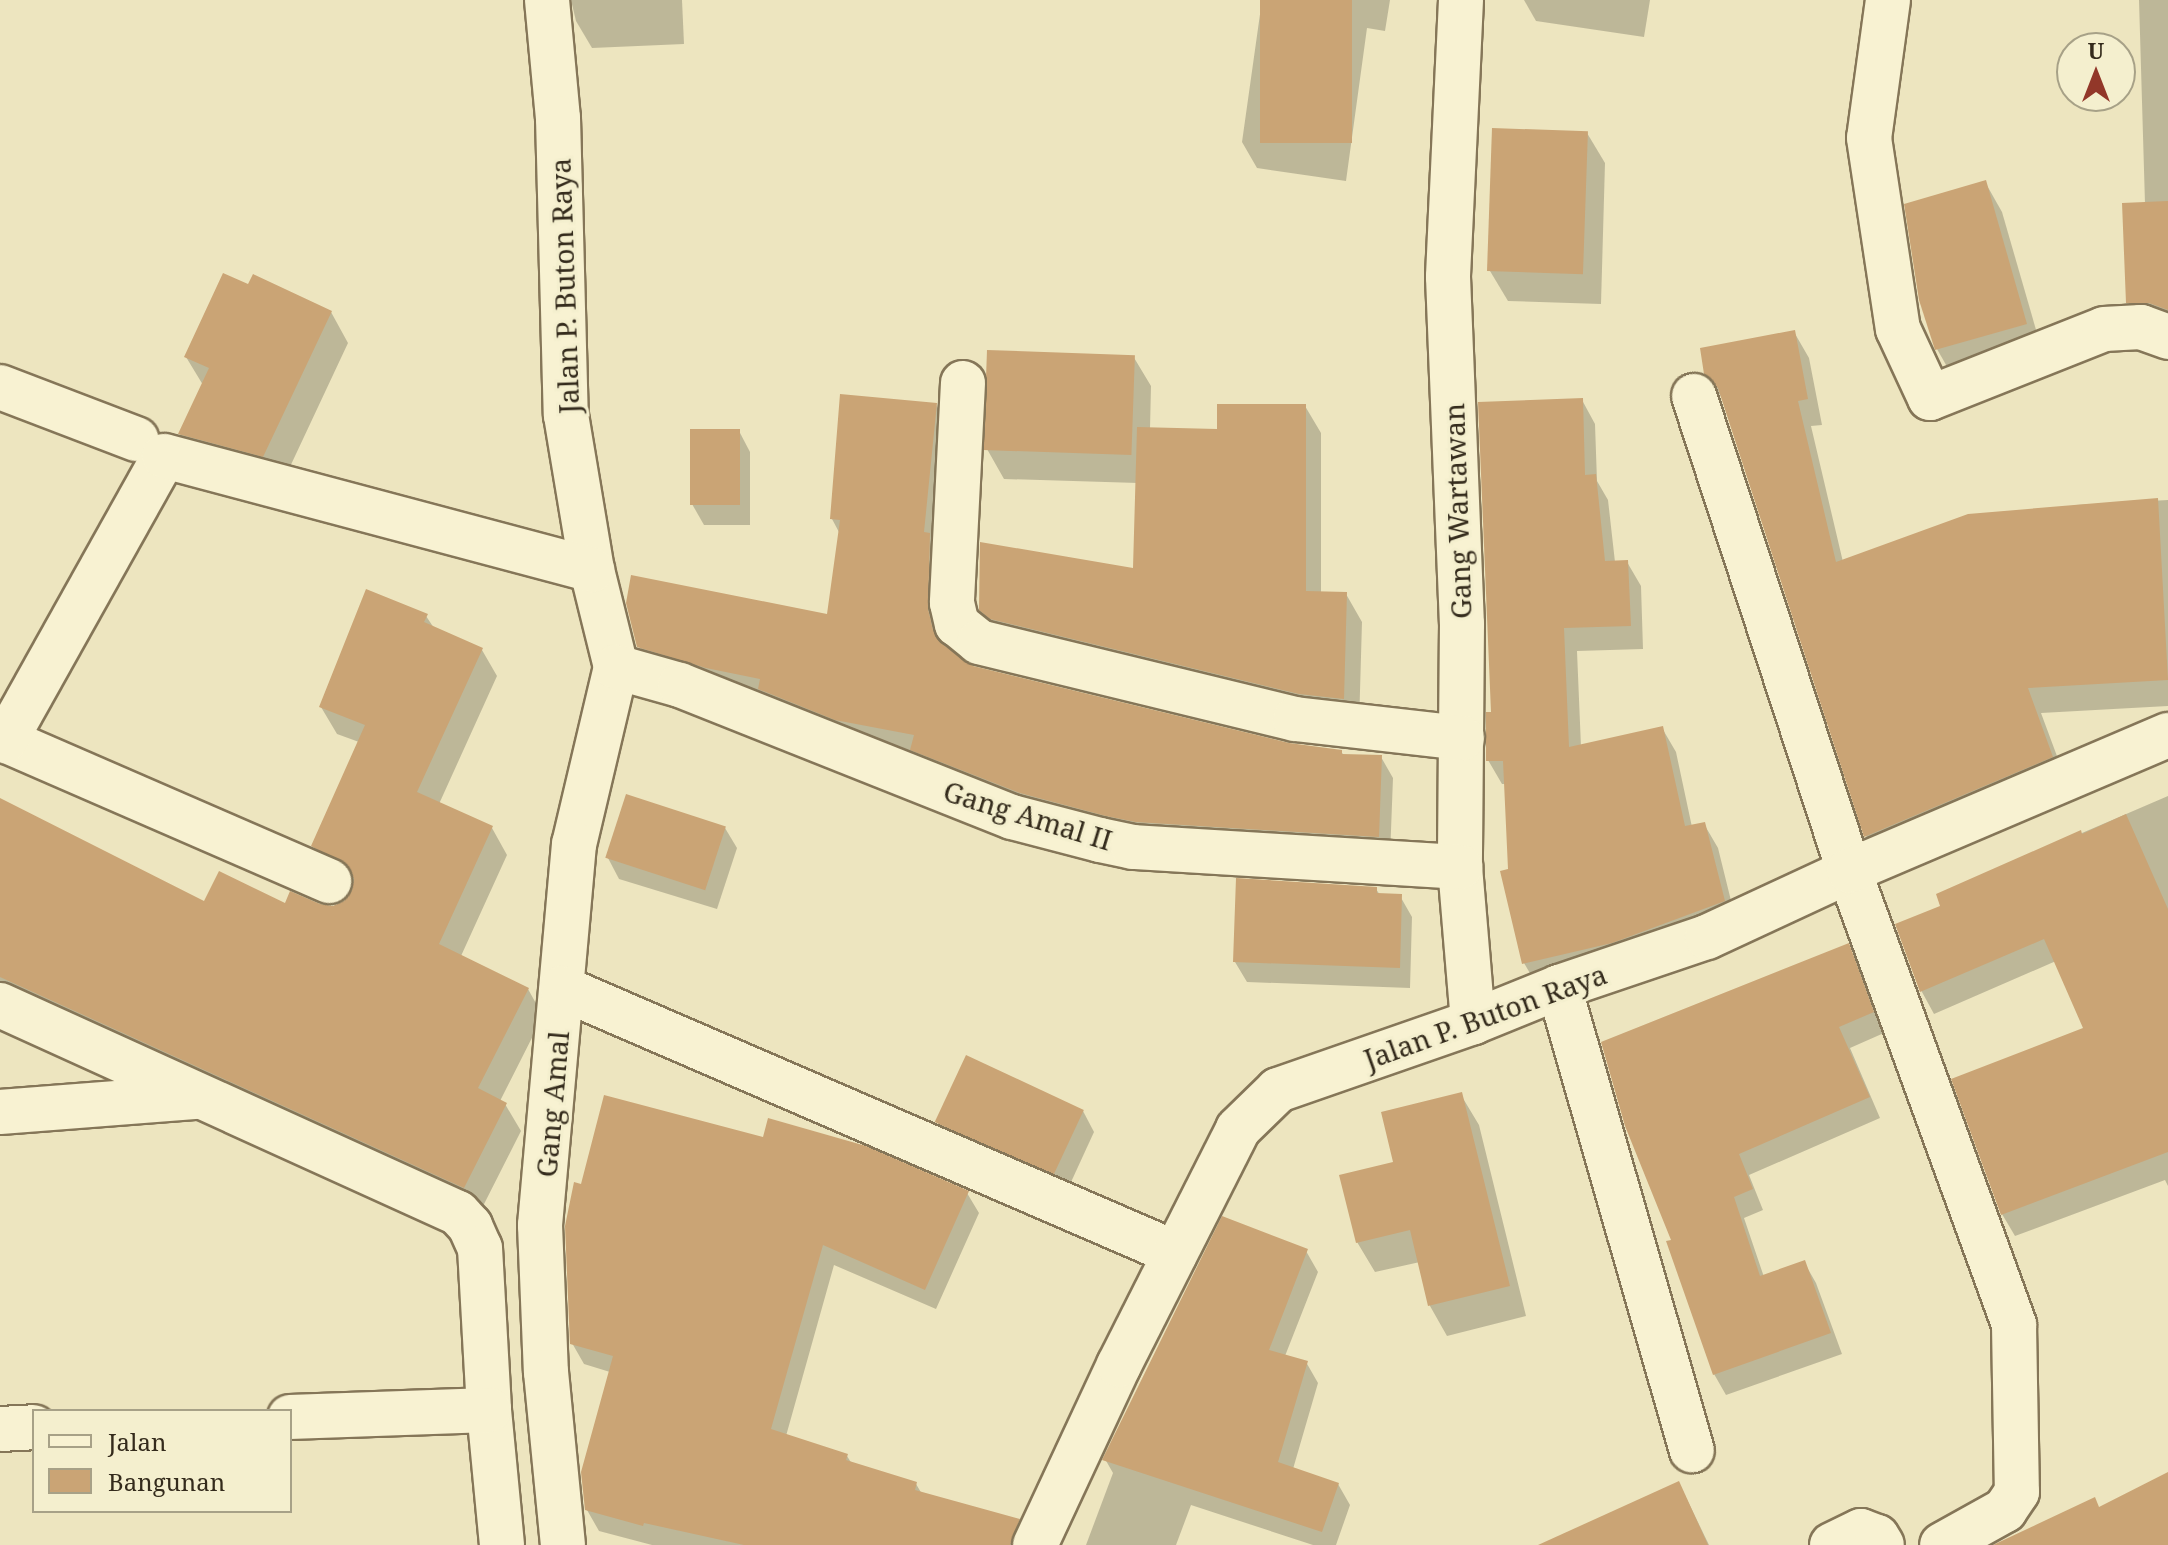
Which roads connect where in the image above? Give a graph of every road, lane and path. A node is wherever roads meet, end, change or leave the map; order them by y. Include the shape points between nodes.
1 (547, 0) edge
2 (1461, 0) edge
3 (1888, 0) edge
4 (2168, 337) edge
5 (963, 383) dead end
6 (0, 387) edge
7 (1694, 396) dead end
8 (136, 439) dead end
9 (592, 570) junction
10 (616, 667) junction
11 (2168, 735) edge
12 (1462, 738) junction
13 (3, 739) edge
14 (1460, 867) junction
15 (1849, 871) junction
16 (329, 881) dead end
17 (1559, 987) junction
18 (562, 988) junction
19 (0, 1005) edge
20 (1473, 1022) junction
21 (203, 1096) junction
22 (0, 1112) edge
23 (1175, 1253) junction
24 (489, 1410) junction
25 (292, 1417) edge
26 (32, 1427) edge
27 (0, 1429) edge
28 (1692, 1450) dead end
29 (502, 1545) edge
30 (563, 1545) edge
31 (1035, 1545) edge
32 (1832, 1545) edge
33 (1882, 1545) edge
34 (1942, 1545) edge

1 - 9 street, Jalan P. Buton Raya via 558,118 566,415
2 - 12 street, Gang Wartawan via 1448,277
3 - 4 street via 1869,138 1898,329 1930,398 2104,329 2141,327
5 - 12 street via 952,603 957,624 979,642 1295,719
6 - 8 street
7 - 15 street
9 - 10 street, Jalan P. Buton Raya
9 - 13 street via 164,456
10 - 14 street, Gang Amal II via 680,685 1012,817 1100,840 1133,847
10 - 18 street, Gang Amal via 574,844
11 - 15 street, Jalan P. Buton Raya
12 - 14 street, Gang Wartawan
13 - 16 street
14 - 20 street, Gang Wartawan
15 - 17 street, Jalan P. Buton Raya via 1707,937
15 - 34 street via 2014,1325 2017,1492 2005,1510
17 - 20 street, Jalan P. Buton Raya
17 - 28 street
18 - 23 street
18 - 30 street, Gang Amal via 540,1225 546,1372
19 - 21 street
20 - 23 street, Jalan P. Buton Raya via 1278,1090 1238,1129
21 - 22 street
21 - 24 street via 442,1204 470,1226 480,1248
23 - 31 street, Jalan P. Buton Raya
24 - 25 street
24 - 29 street
26 - 27 street
32 - 33 street via 1861,1531

